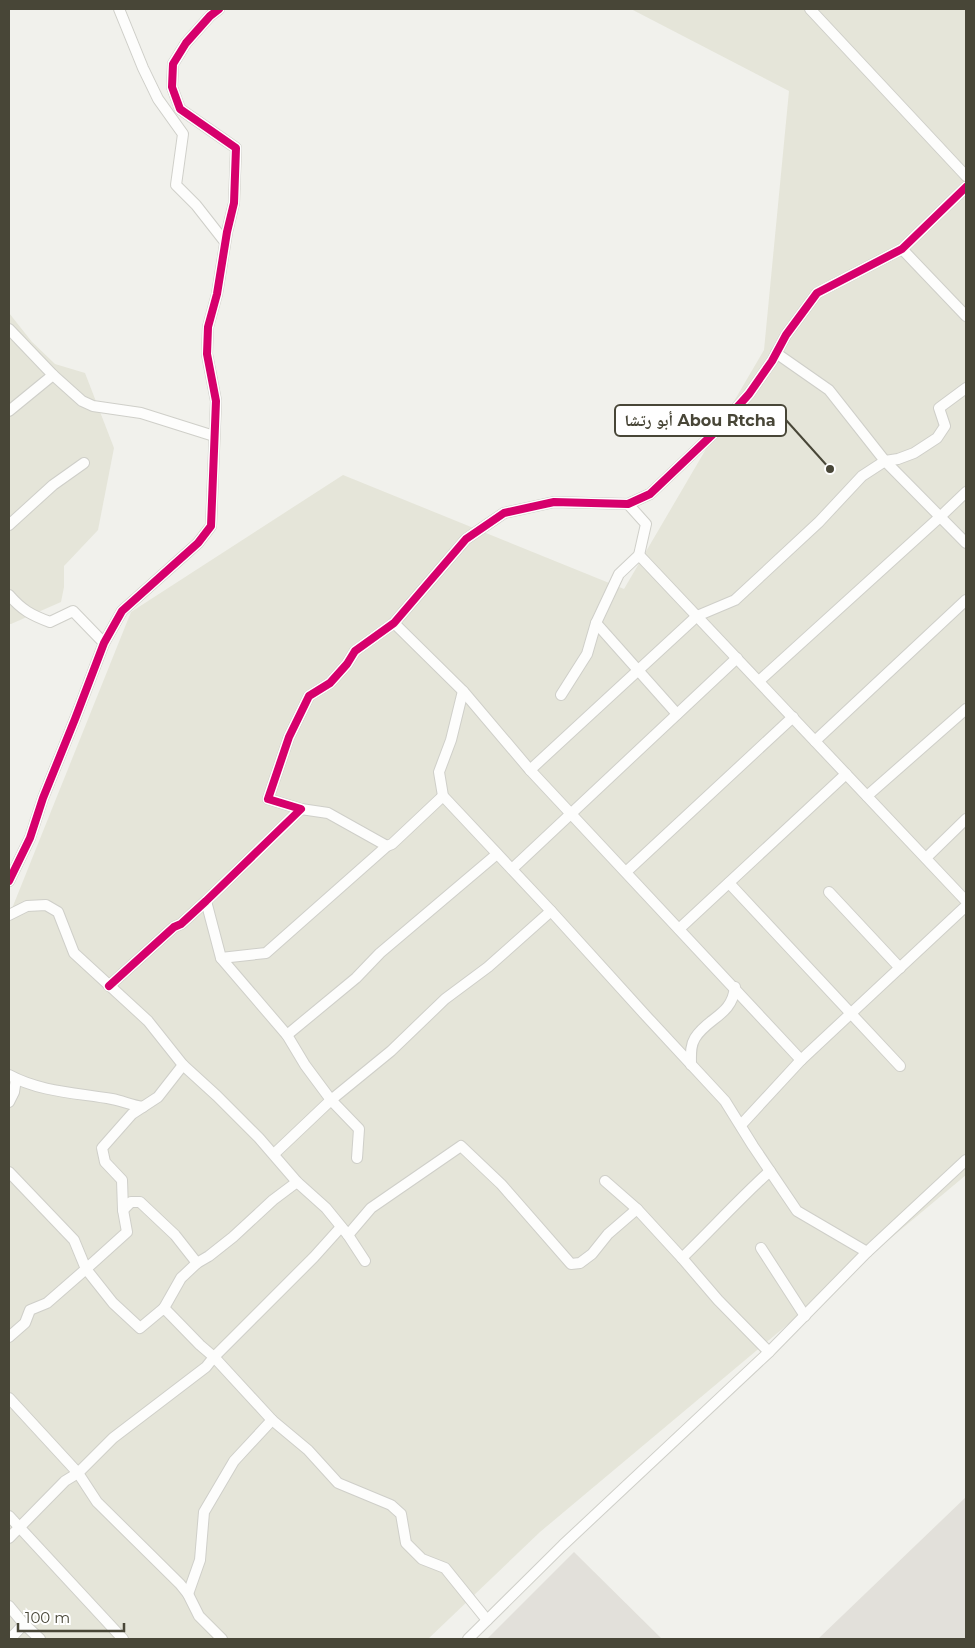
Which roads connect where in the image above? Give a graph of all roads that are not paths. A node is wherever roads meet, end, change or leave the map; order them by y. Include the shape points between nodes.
1 (118, 9) edge
2 (219, 9) edge
3 (810, 9) edge
4 (966, 176) edge
5 (966, 187) edge
6 (225, 242) junction
7 (902, 249) junction
8 (966, 316) edge
9 (9, 329) edge
10 (776, 353) junction
11 (53, 375) junction
12 (966, 388) edge
13 (9, 411) edge
14 (214, 436) junction
15 (885, 460) junction
16 (84, 462) dead end
17 (966, 492) edge
18 (628, 504) junction
19 (941, 516) junction
20 (9, 525) edge
21 (966, 543) edge
22 (639, 554) junction
23 (9, 595) edge
24 (966, 600) edge
25 (697, 616) junction
26 (394, 623) junction
27 (596, 623) junction
28 (104, 643) junction
29 (737, 658) junction
30 (638, 670) junction
31 (758, 681) junction
32 (463, 691) junction
33 (561, 695) dead end
34 (966, 709) edge
35 (677, 714) junction
36 (793, 717) junction
37 (815, 741) junction
38 (530, 770) junction
39 (846, 774) junction
40 (443, 796) junction
41 (867, 796) junction
42 (301, 809) junction
43 (571, 814) junction
44 (966, 819) edge
45 (387, 846) junction
46 (497, 854) junction
47 (926, 858) junction
48 (512, 869) junction
49 (626, 872) junction
50 (9, 880) edge
51 (729, 883) junction
52 (829, 892) dead end
53 (966, 900) edge
54 (206, 901) junction
55 (966, 906) edge
56 (552, 910) junction
57 (9, 916) edge
58 (679, 929) junction
59 (221, 958) junction
60 (900, 968) junction
61 (109, 986) junction
62 (735, 987) junction
63 (851, 1014) junction
64 (287, 1035) junction
65 (801, 1060) junction
66 (691, 1064) junction
67 (183, 1066) junction
68 (900, 1066) dead end
69 (13, 1077) edge
70 (331, 1100) junction
71 (9, 1102) edge
72 (142, 1107) junction
73 (741, 1125) junction
74 (274, 1154) junction
75 (356, 1158) dead end
76 (966, 1160) edge
77 (9, 1172) edge
78 (770, 1172) junction
79 (605, 1181) dead end
80 (297, 1182) junction
81 (637, 1209) junction
82 (123, 1210) junction
83 (345, 1231) junction
84 (761, 1248) dead end
85 (867, 1252) junction
86 (682, 1258) junction
87 (365, 1260) dead end
88 (197, 1262) junction
89 (86, 1269) junction
90 (164, 1308) junction
91 (805, 1316) junction
92 (9, 1338) edge
93 (769, 1352) junction
94 (214, 1356) junction
95 (9, 1398) edge
96 (272, 1420) junction
97 (78, 1473) junction
98 (9, 1516) edge
99 (20, 1527) junction
100 (9, 1538) edge
101 (188, 1594) junction
102 (9, 1606) edge
103 (487, 1620) junction
104 (24, 1624) junction
105 (10, 1639) edge
106 (40, 1639) edge
107 (123, 1639) edge
108 (222, 1639) edge
109 (468, 1639) edge

1 - 6 street via 158,99 183,134 176,185
2 - 6 street via 186,44 173,64 172,87 180,109 236,148 234,202
3 - 4 street
5 - 7 street
6 - 14 street via 208,327 207,354 216,401
7 - 8 street
7 - 10 street via 817,294
9 - 11 street
10 - 15 street via 829,390
10 - 18 street via 749,394 712,435 650,494
11 - 13 street
11 - 14 street via 82,401 93,406 141,413
12 - 15 street via 939,408 945,426 937,438 898,459
14 - 28 street via 212,526 198,543 122,611
15 - 19 street
15 - 25 street via 862,476 819,522 735,600
16 - 20 street
17 - 19 street
18 - 22 street via 646,524
18 - 26 street via 554,502 504,514 466,539
19 - 21 street
19 - 31 street
22 - 25 street
22 - 27 street via 619,574
23 - 28 street via 20,608 50,622 73,611
24 - 37 street
25 - 29 street
25 - 30 street
26 - 32 street
26 - 42 street via 355,651 330,683 309,696 289,737 268,798
27 - 30 street
27 - 33 street via 588,654
28 - 50 street via 30,838
29 - 31 street
29 - 35 street
30 - 35 street
30 - 38 street
31 - 36 street
32 - 38 street
32 - 40 street via 439,772
34 - 41 street
35 - 43 street
36 - 37 street
36 - 49 street
37 - 39 street
38 - 43 street
39 - 41 street
39 - 51 street
40 - 45 street
40 - 46 street
41 - 47 street
42 - 45 street via 328,813
42 - 54 street
43 - 48 street
43 - 49 street
44 - 47 street
45 - 59 street via 266,954
46 - 48 street
46 - 64 street
47 - 53 street
48 - 56 street
49 - 58 street
51 - 58 street
51 - 63 street
52 - 60 street
54 - 59 street
54 - 61 street
55 - 60 street
56 - 66 street
56 - 70 street
57 - 61 street via 27,906 46,905 58,912 74,953
58 - 62 street
59 - 64 street
60 - 63 street
61 - 67 street via 148,1021
62 - 65 street
62 - 66 street via 729,1006 695,1038
63 - 65 street
63 - 68 street
64 - 70 street
65 - 73 street
66 - 73 street via 725,1101
67 - 72 street via 158,1097
67 - 74 street
69 - 71 street via 14,1092
69 - 72 street via 51,1090
70 - 74 street
70 - 75 street via 359,1129
72 - 82 street via 102,1148 105,1162 122,1180
73 - 78 street
74 - 80 street
76 - 85 street
77 - 89 street via 74,1240
78 - 85 street via 797,1211
78 - 86 street
79 - 81 street
80 - 83 street via 326,1208
80 - 88 street via 233,1237
81 - 83 street via 580,1264 571,1264 501,1184 461,1146 371,1208
81 - 86 street
82 - 88 street via 131,1202 140,1202 175,1235
82 - 89 street via 127,1232
83 - 87 street
83 - 94 street
84 - 91 street
85 - 91 street
86 - 93 street
88 - 90 street via 181,1278
89 - 90 street via 113,1303 140,1328
89 - 92 street via 47,1303 30,1310 25,1323
90 - 94 street
91 - 93 street
93 - 103 street
94 - 96 street
94 - 97 street via 206,1367 113,1438
95 - 97 street
96 - 101 street via 234,1460 204,1512 200,1560
96 - 103 street via 308,1450 338,1484 391,1505 401,1514 406,1543 422,1559 445,1568
97 - 99 street via 65,1480
97 - 101 street via 97,1502
98 - 99 street
99 - 100 street
99 - 107 street
101 - 108 street via 199,1616
102 - 104 street
103 - 109 street
104 - 105 street
104 - 106 street

